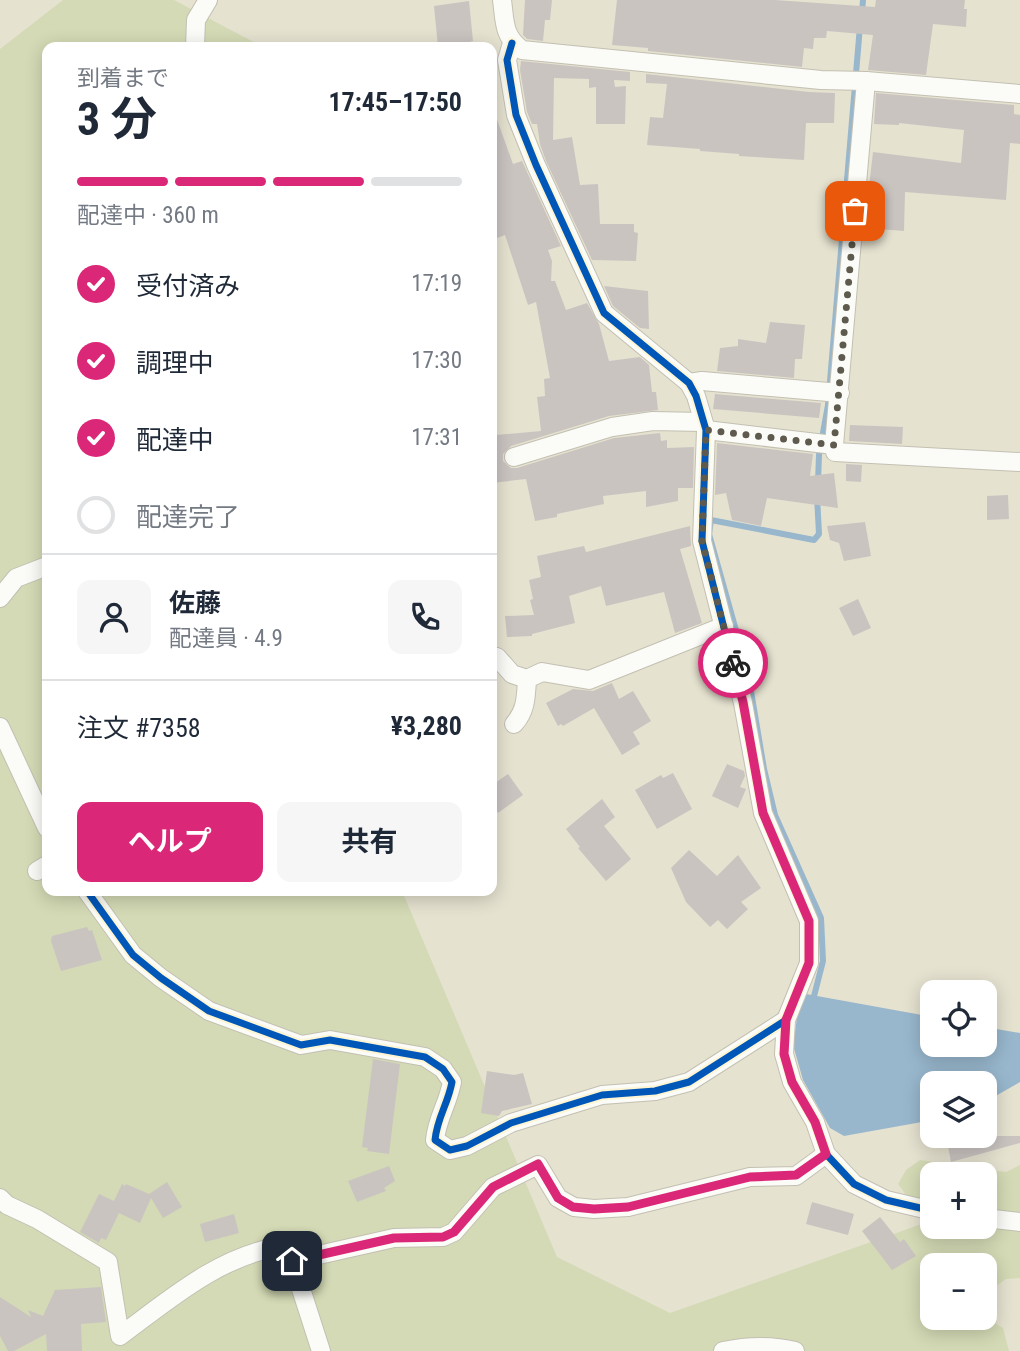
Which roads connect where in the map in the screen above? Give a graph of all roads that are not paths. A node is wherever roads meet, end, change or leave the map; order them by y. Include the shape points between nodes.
1 (208, 0) edge
2 (502, 0) edge
3 (194, 42) edge
4 (512, 43) junction
5 (858, 81) junction
6 (1020, 94) edge
7 (689, 383) junction
8 (833, 393) junction
9 (704, 426) junction
10 (825, 444) junction
11 (514, 457) dead end
12 (1020, 462) edge
13 (42, 568) edge
14 (0, 598) edge
15 (724, 626) junction
16 (497, 657) edge
17 (527, 679) junction
18 (514, 724) dead end
19 (0, 727) edge
20 (42, 817) edge
21 (92, 896) edge
22 (786, 1020) junction
23 (826, 1154) junction
24 (0, 1198) edge
25 (920, 1208) edge
26 (997, 1219) edge
27 (1020, 1222) edge
28 (292, 1261) junction
29 (321, 1351) edge
30 (723, 1351) edge
31 (794, 1351) edge

1 - 3 street via 196,20
2 - 4 street via 506,33
4 - 5 street via 523,51
4 - 7 street via 507,60 516,115 604,313
5 - 6 street
5 - 8 street
7 - 8 street
7 - 9 street
8 - 10 street
9 - 10 street
9 - 11 street via 653,421 612,427
9 - 15 street via 702,541
10 - 12 street via 835,452
13 - 14 street via 16,578
15 - 17 street via 589,680 542,672
15 - 22 street via 763,813 809,921 809,963
16 - 17 street via 512,674
17 - 18 street via 525,705
19 - 20 street
21 - 22 street via 133,955 209,1011 301,1045 330,1040 373,1046 425,1057 443,1069 452,1082 435,1140 450,1150 511,1123 602,1095 655,1091 689,1082
22 - 23 street via 784,1054 792,1082 815,1122
23 - 25 street via 854,1184 886,1200
23 - 28 street via 796,1175 750,1177 628,1207 594,1209 573,1207 558,1198 538,1164 493,1187 454,1232 443,1237 394,1238
24 - 28 street via 108,1262 120,1336 203,1275 239,1259 282,1246
26 - 27 street
28 - 29 street
30 - 31 street via 744,1347

